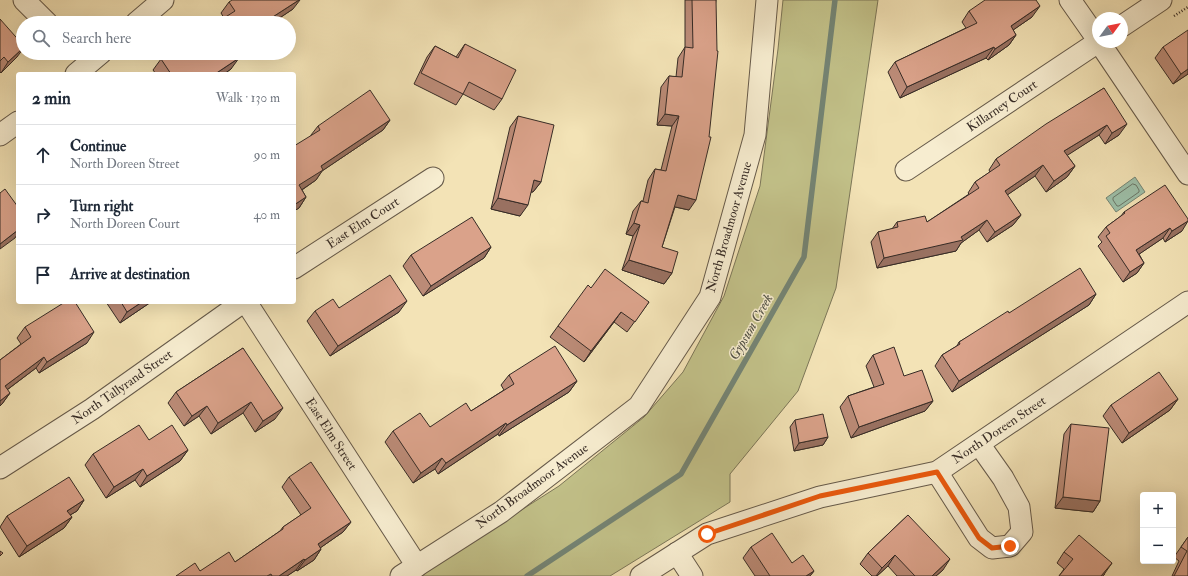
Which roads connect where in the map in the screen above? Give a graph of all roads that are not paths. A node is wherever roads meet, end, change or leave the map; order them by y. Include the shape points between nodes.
1 (24, 0) edge
2 (163, 0) edge
3 (767, 0) edge
4 (1070, 0) edge
5 (1161, 0) edge
6 (40, 16) edge
7 (144, 16) edge
8 (1128, 22) edge
9 (1092, 32) edge
10 (1092, 45) edge
11 (1103, 48) edge
12 (16, 124) edge
13 (0, 136) edge
14 (906, 170) dead end
15 (1188, 174) edge
16 (433, 178) dead end
17 (296, 267) edge
18 (1188, 302) edge
19 (240, 304) edge
20 (247, 304) edge
21 (979, 444) junction
22 (0, 468) edge
23 (937, 472) junction
24 (677, 553) junction
25 (409, 571) edge
26 (641, 576) edge
27 (692, 576) edge

1 - 6 street
2 - 7 street
3 - 25 street, North Broadmoor Avenue via 755,135 710,297 639,406 501,512
4 - 9 street
5 - 8 street
10 - 14 street, Killarney Court
11 - 15 street
12 - 13 street
16 - 17 street, East Elm Court
18 - 21 street, North Doreen Street
19 - 22 street, North Tallyrand Street via 92,409
20 - 25 street, East Elm Street
21 - 23 street, North Doreen Street
21 - 23 street via 1019,507 1022,532 1010,546 992,548 979,538
23 - 24 street, North Doreen Street via 820,496 707,534
24 - 26 street
24 - 27 street

